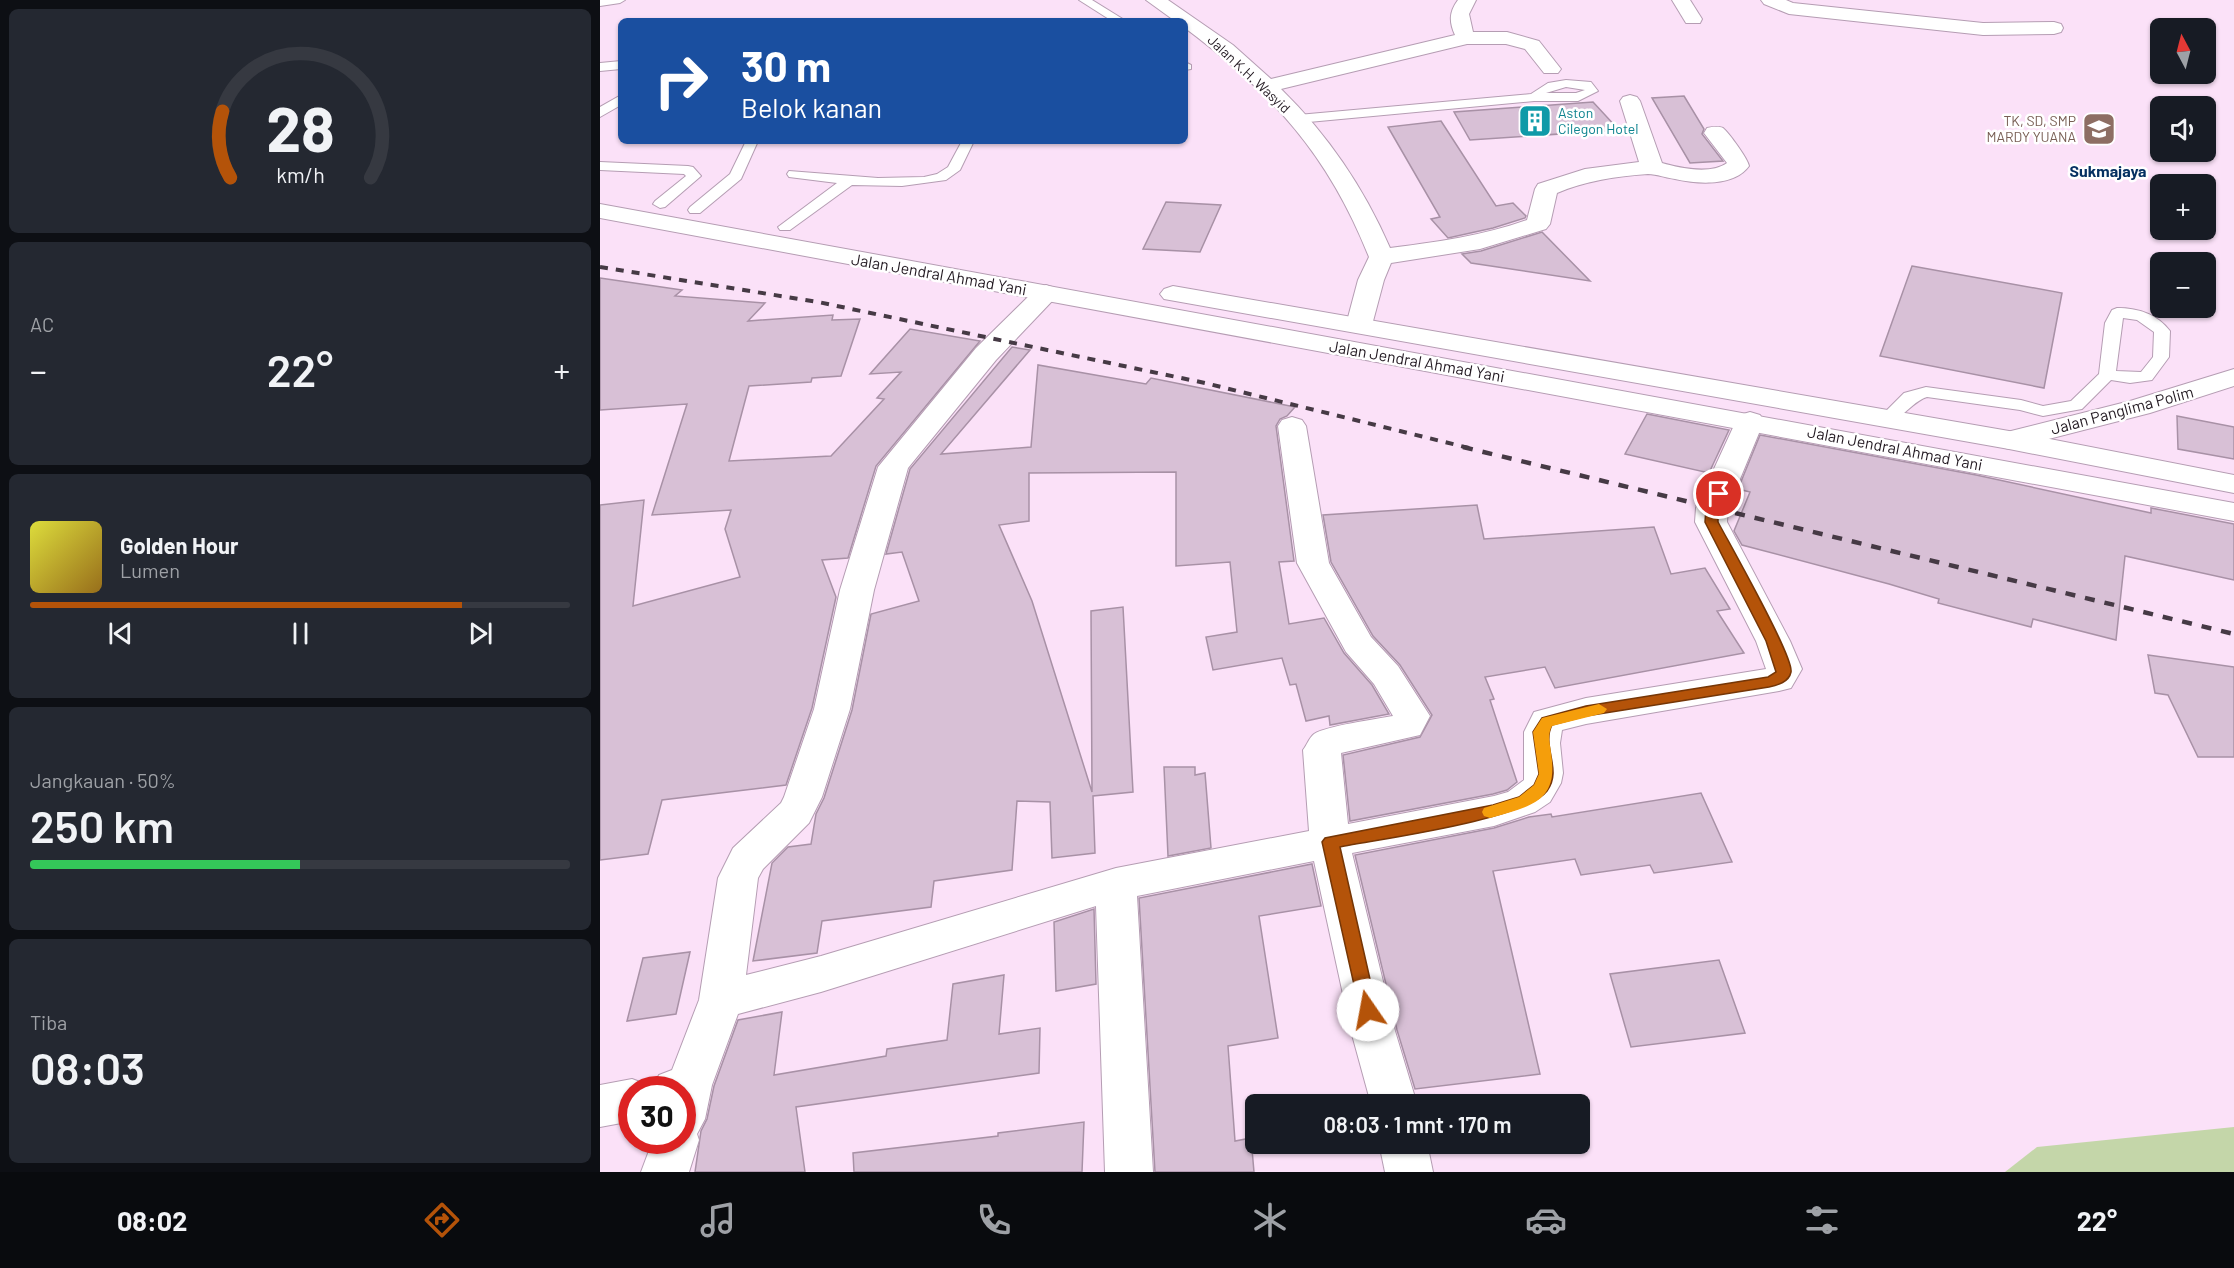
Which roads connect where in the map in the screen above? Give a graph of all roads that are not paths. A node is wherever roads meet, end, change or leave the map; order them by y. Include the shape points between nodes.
1 (620, 0) edge
2 (1084, 0) edge
3 (1155, 0) edge
4 (1467, 0) edge
5 (1681, 0) edge
6 (1770, 0) edge
7 (600, 3) edge
8 (1115, 18) edge
9 (1177, 18) edge
10 (1693, 19) dead end
11 (2054, 28) dead end
12 (1193, 31) edge
13 (1467, 38) junction
14 (618, 65) edge
15 (600, 67) edge
16 (1551, 69) dead end
17 (1267, 86) junction
18 (1534, 97) dead end
19 (618, 101) edge
20 (1630, 101) dead end
21 (600, 113) edge
22 (1298, 119) junction
23 (1715, 133) dead end
24 (751, 144) edge
25 (966, 144) edge
26 (600, 166) edge
27 (1652, 167) junction
28 (794, 174) dead end
29 (850, 180) junction
30 (600, 193) edge
31 (660, 204) junction
32 (695, 210) junction
33 (600, 211) edge
34 (784, 227) junction
35 (1381, 257) junction
36 (1046, 293) junction
37 (1359, 325) junction
38 (2107, 375) junction
39 (2234, 377) edge
40 (1887, 418) junction
41 (1750, 421) junction
42 (1292, 426) dead end
43 (2009, 440) junction
44 (2234, 484) edge
45 (2234, 512) edge
46 (1330, 842) junction
47 (1116, 885) junction
48 (721, 1000) junction
49 (691, 1076) edge
50 (1391, 1094) edge
51 (618, 1103) edge
52 (600, 1107) edge
53 (671, 1154) edge
54 (1405, 1154) edge
55 (665, 1172) edge
56 (1129, 1172) edge
57 (1408, 1172) edge

1 - 7 lane
2 - 8 lane
3 - 9 main road, Jalan K.H. Wasyid
4 - 13 main road via 1459,21
5 - 10 main road
6 - 11 main road via 1789,8 1962,27
12 - 17 main road, Jalan K.H. Wasyid
13 - 16 main road via 1507,38 1532,45
13 - 17 main road
14 - 15 lane
17 - 22 main road, Jalan K.H. Wasyid
18 - 22 lane
19 - 21 lane
20 - 27 main road
22 - 35 main road, Jalan K.H. Wasyid via 1352,192 1371,227
23 - 27 main road via 1738,162 1733,171 1690,176
24 - 32 lane via 736,176
25 - 29 lane via 953,171 937,179
26 - 31 lane via 688,170 694,176
27 - 35 main road via 1584,174 1546,189 1538,224 1517,232 1470,244
28 - 29 lane
29 - 34 lane
30 - 31 main road, Jalan Jendral Ahmad Yani
31 - 32 main road, Jalan Jendral Ahmad Yani
32 - 34 main road, Jalan Jendral Ahmad Yani
33 - 36 main road, Jalan Jendral Ahmad Yani
34 - 37 main road, Jalan Jendral Ahmad Yani
35 - 37 main road
36 - 41 main road, Jalan Jendral Ahmad Yani
36 - 48 main road via 986,354 893,466 857,590 832,709 803,797 795,813 747,859 738,878
37 - 40 main road, Jalan Jendral Ahmad Yani
38 - 38 lane via 2117,313 2131,312 2155,323 2162,331 2161,357 2146,377
38 - 40 lane via 2076,405 2043,411 1926,392 1910,397
39 - 43 main road, Jalan Panglima Polim
40 - 43 main road, Jalan Jendral Ahmad Yani
41 - 45 main road, Jalan Jendral Ahmad Yani
41 - 46 main road via 1712,508 1711,522 1773,641 1784,674 1769,682 1586,711 1547,722 1541,732 1546,774 1540,788 1524,801 1494,811
42 - 46 main road via 1313,563 1358,644 1386,675 1412,716 1407,726 1324,745
43 - 44 main road, Jalan Jendral Ahmad Yani
46 - 47 main road
46 - 50 main road via 1372,1031
47 - 48 main road
47 - 56 main road
48 - 49 main road
51 - 52 main road
53 - 55 main road
54 - 57 main road

